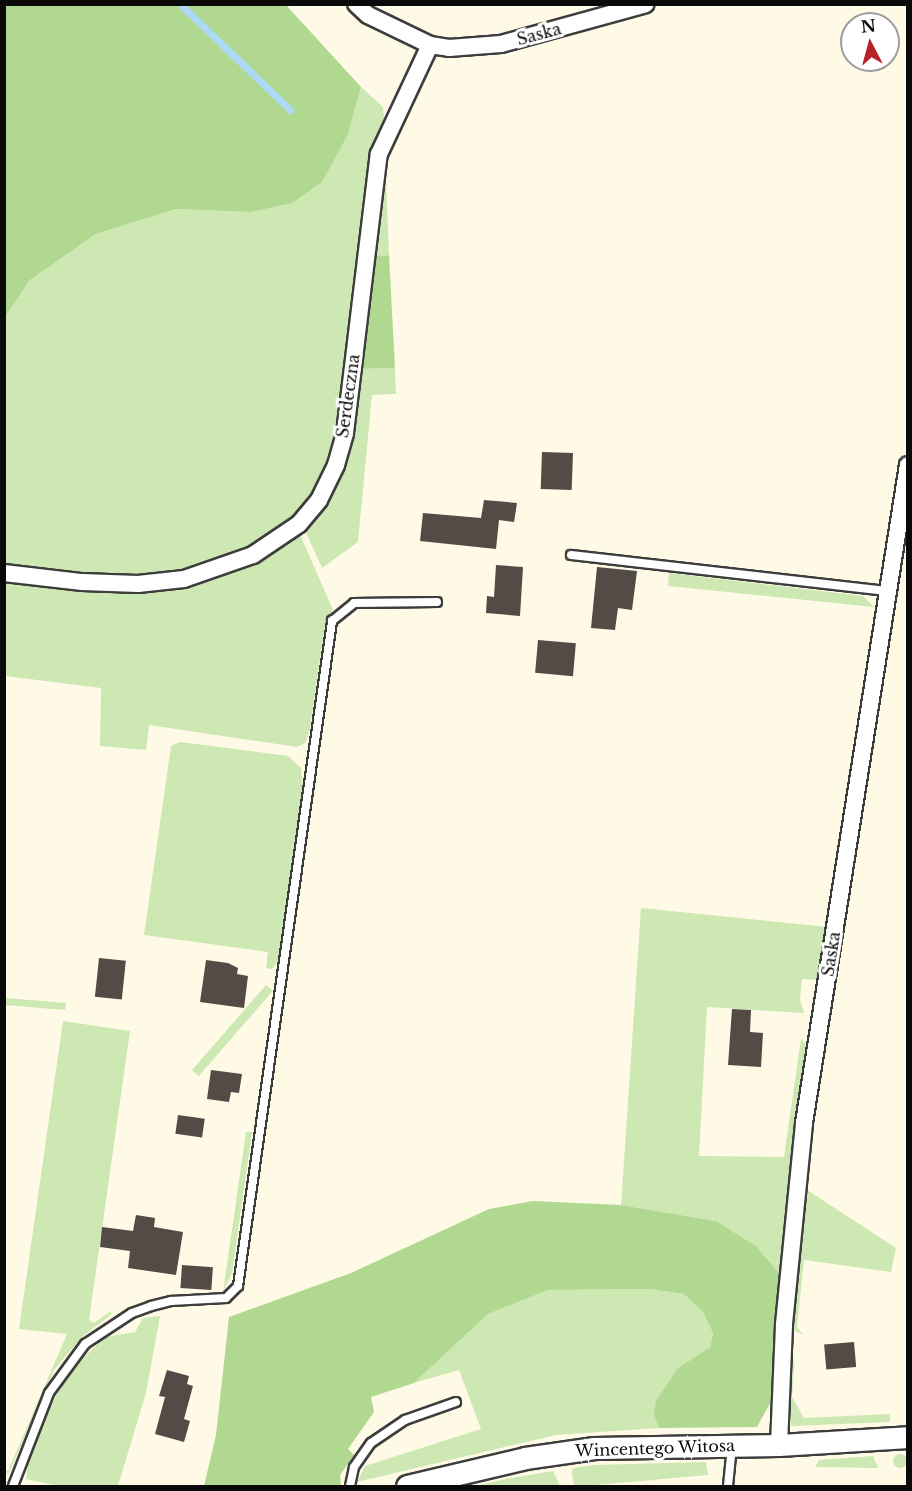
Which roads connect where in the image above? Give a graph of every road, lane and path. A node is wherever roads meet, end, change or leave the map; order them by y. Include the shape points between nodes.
1 (356, 4) edge
2 (646, 4) edge
3 (430, 45) junction
4 (908, 465) edge
5 (571, 555) dead end
6 (4, 573) edge
7 (887, 591) junction
8 (437, 602) dead end
9 (456, 1402) dead end
10 (908, 1437) edge
11 (732, 1445) junction
12 (779, 1445) junction
13 (13, 1486) edge
14 (350, 1486) edge
15 (407, 1486) edge
16 (728, 1486) edge

1 - 3 street via 369,15
2 - 3 street, Saska via 501,44
3 - 6 street, Serdeczna via 379,154 345,433 336,465 319,500 299,524 261,550 219,570 184,579 138,584
4 - 7 street, Saska
5 - 7 lane
7 - 12 street, Saska via 794,1196
8 - 13 lane via 354,603 332,621 238,1286 226,1298 171,1301 132,1313 85,1344 49,1393
9 - 14 lane via 405,1420 371,1443 354,1467
10 - 12 street, Wincentego Witosa
11 - 12 street, Wincentego Witosa
11 - 15 street, Wincentego Witosa via 560,1452
11 - 16 lane

